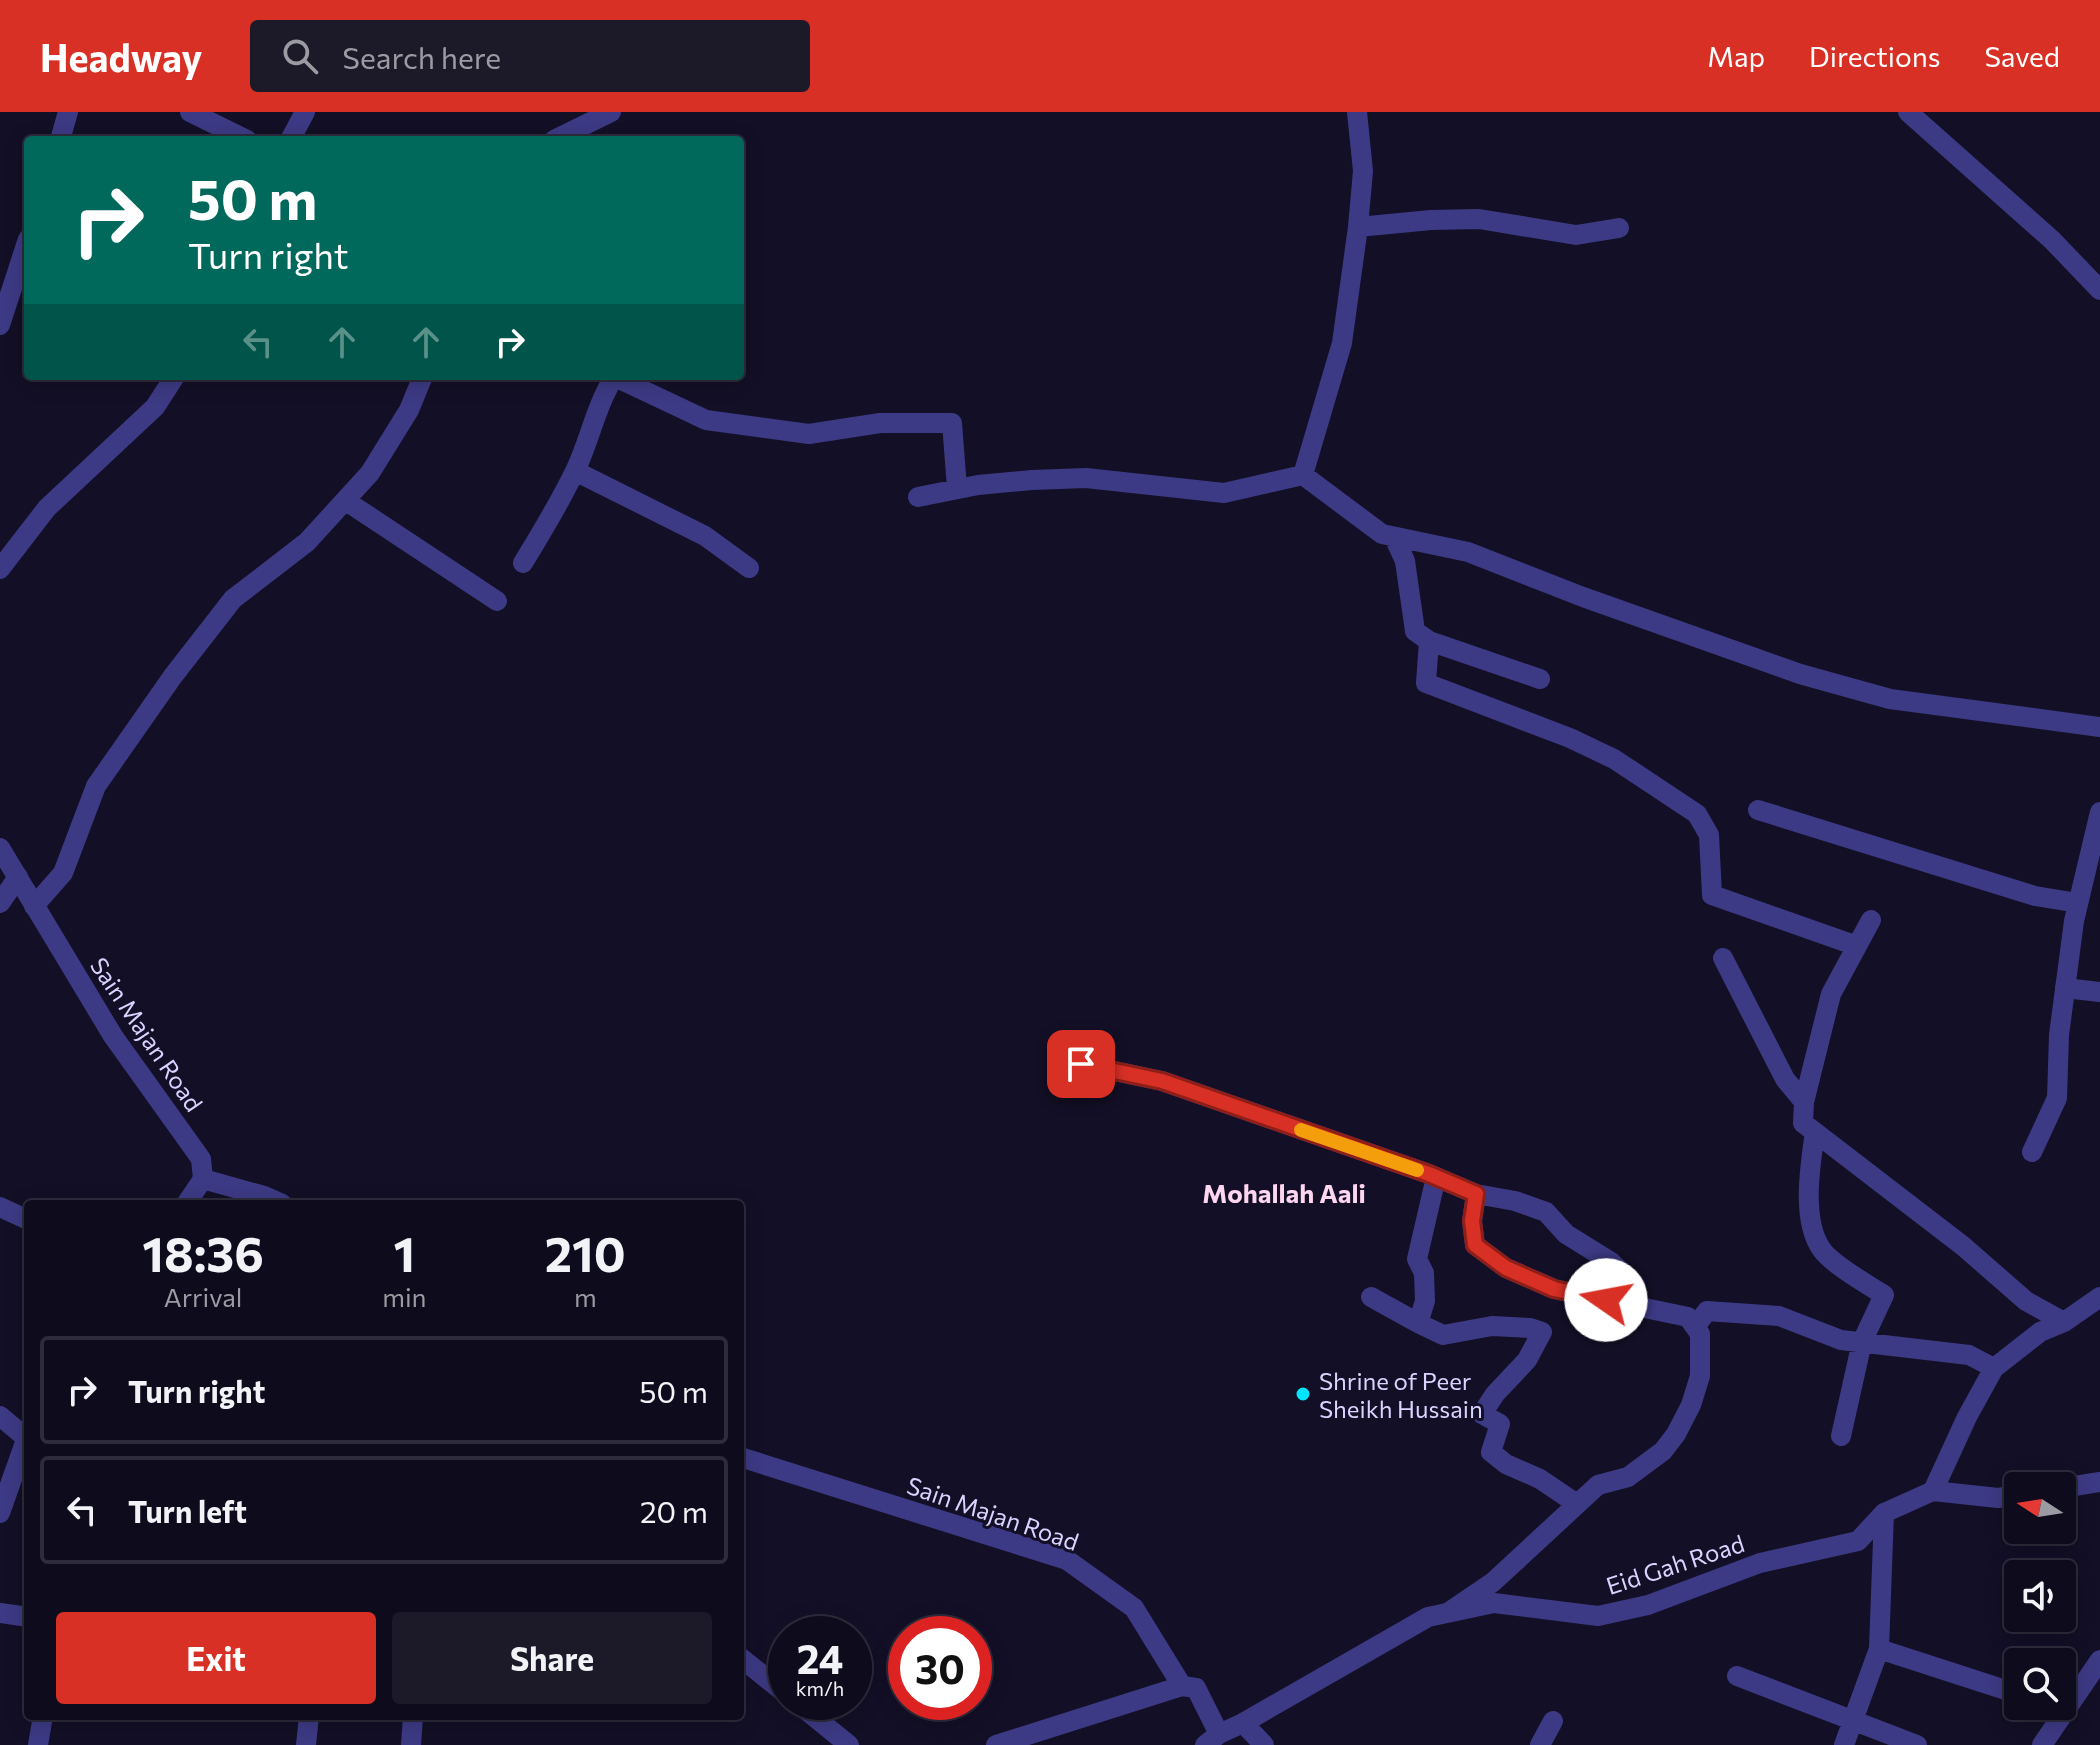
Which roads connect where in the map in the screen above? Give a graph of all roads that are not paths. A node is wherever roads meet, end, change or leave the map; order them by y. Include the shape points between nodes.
1 (68, 112) edge
2 (190, 112) edge
3 (305, 112) edge
4 (611, 112) edge
5 (1357, 112) edge
6 (1908, 112) edge
7 (61, 136) edge
8 (239, 136) edge
9 (292, 136) edge
10 (562, 136) edge
11 (1358, 227) junction
12 (1619, 228) dead end
13 (21, 283) edge
14 (2100, 290) edge
15 (0, 325) edge
16 (172, 380) edge
17 (421, 380) edge
18 (612, 380) edge
19 (622, 380) edge
20 (575, 471) junction
21 (1303, 475) junction
22 (957, 488) junction
23 (918, 497) dead end
24 (346, 501) junction
25 (1394, 537) junction
26 (523, 563) dead end
27 (749, 568) dead end
28 (0, 569) edge
29 (497, 601) dead end
30 (1429, 641) junction
31 (1540, 679) dead end
32 (2100, 727) edge
33 (1758, 810) dead end
34 (2100, 812) edge
35 (0, 848) edge
36 (18, 877) junction
37 (0, 903) edge
38 (2078, 903) junction
39 (34, 906) junction
40 (1871, 920) dead end
41 (1857, 946) junction
42 (1723, 958) dead end
43 (2065, 988) junction
44 (2100, 992) edge
45 (1081, 1064) dead end
46 (1804, 1102) junction
47 (1815, 1132) junction
48 (2032, 1152) dead end
49 (1436, 1177) junction
50 (203, 1179) junction
51 (1476, 1194) junction
52 (189, 1200) edge
53 (273, 1200) edge
54 (0, 1207) edge
55 (24, 1218) edge
56 (1371, 1297) dead end
57 (2100, 1297) edge
58 (1631, 1306) junction
59 (2064, 1322) junction
60 (1418, 1323) junction
61 (1695, 1327) junction
62 (1862, 1342) junction
63 (1994, 1368) junction
64 (0, 1416) edge
65 (24, 1434) edge
66 (1841, 1436) dead end
67 (744, 1458) edge
68 (22, 1471) edge
69 (2100, 1482) edge
70 (2076, 1486) edge
71 (1933, 1491) junction
72 (2004, 1497) edge
73 (1577, 1504) junction
74 (0, 1513) edge
75 (1884, 1513) junction
76 (1449, 1612) junction
77 (0, 1613) edge
78 (24, 1616) edge
79 (1879, 1649) junction
80 (744, 1660) edge
81 (2100, 1660) edge
82 (1737, 1676) dead end
83 (768, 1680) edge
84 (1182, 1686) junction
85 (2004, 1689) edge
86 (2076, 1690) edge
87 (42, 1720) edge
88 (309, 1720) edge
89 (413, 1720) edge
90 (818, 1720) edge
91 (2055, 1720) edge
92 (1553, 1721) dead end
93 (1853, 1721) junction
94 (1243, 1723) junction
95 (1212, 1740) edge
96 (38, 1745) edge
97 (306, 1745) edge
98 (411, 1745) edge
99 (849, 1745) edge
100 (996, 1745) edge
101 (1264, 1745) edge
102 (1540, 1745) edge
103 (1844, 1745) edge
104 (1917, 1745) edge
105 (2042, 1745) edge

1 - 7 street
2 - 8 street
3 - 9 street
4 - 10 street
5 - 11 street via 1363,171
6 - 14 street via 2052,240
11 - 12 street via 1479,219 1576,235
11 - 21 street via 1342,343
13 - 15 street
16 - 28 street via 155,407 47,508
17 - 24 street via 370,473
18 - 20 street
19 - 22 street via 706,420 809,434 880,423 952,423
20 - 26 street
20 - 27 street via 705,536
21 - 22 street via 1224,493 1086,478
21 - 25 street via 1382,534
22 - 23 street
24 - 29 street
24 - 39 street via 307,542 233,599 173,676 96,786 63,873
25 - 30 street via 1405,561 1415,631
25 - 32 street via 1468,552 1800,674 1890,699
30 - 31 street
30 - 41 street via 1426,683 1614,759 1697,814 1709,835 1712,895
33 - 38 street via 2035,896
34 - 38 street
35 - 36 street, Sain Majan Road
36 - 37 street
36 - 39 street, Sain Majan Road
38 - 43 street
39 - 50 street, Sain Majan Road via 113,1036 201,1159
40 - 41 street
41 - 46 street via 1831,994
42 - 46 street via 1785,1079
43 - 44 street
43 - 48 street via 2057,1098
45 - 49 street via 1162,1081
46 - 47 street via 1803,1123
47 - 59 street via 2026,1301
47 - 62 street via 1809,1218 1822,1250 1884,1295
49 - 51 street
49 - 60 street via 1417,1259 1424,1273 1425,1301
50 - 52 street
50 - 53 street
51 - 58 street via 1546,1212 1566,1234 1611,1262 1635,1285
51 - 58 street via 1475,1245 1506,1268 1554,1289
54 - 55 street
56 - 60 street
57 - 59 street
58 - 61 street via 1688,1317
59 - 63 street via 2040,1332
60 - 73 street via 1443,1335 1492,1326 1542,1332 1527,1360 1482,1414 1500,1424 1491,1452
61 - 62 street via 1707,1311 1779,1316 1841,1340
61 - 73 street via 1700,1334 1700,1376 1676,1434 1628,1477 1598,1485
62 - 63 street via 1969,1355
62 - 66 street
63 - 71 street
64 - 65 street
67 - 84 street, Sain Majan Road via 1067,1560 1134,1608
68 - 74 street
69 - 70 street
71 - 72 street
71 - 75 street, Eid Gah Road
73 - 76 street via 1493,1582
75 - 76 street, Eid Gah Road via 1858,1541 1760,1563 1648,1605 1598,1616 1494,1603
75 - 79 street
76 - 94 street, Eid Gah Road via 1428,1617
77 - 78 street
79 - 85 street
79 - 93 street
80 - 83 street
81 - 86 street
82 - 93 street
84 - 95 street, Sain Majan Road via 1196,1688
84 - 100 street
87 - 96 street
88 - 97 street
89 - 98 street
90 - 99 street
91 - 105 street
92 - 102 street
93 - 103 street
93 - 104 street
94 - 95 street, Eid Gah Road
94 - 101 street

